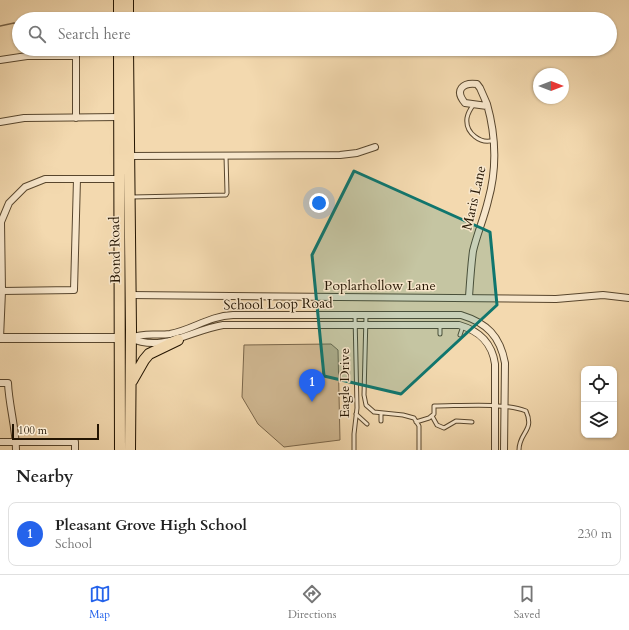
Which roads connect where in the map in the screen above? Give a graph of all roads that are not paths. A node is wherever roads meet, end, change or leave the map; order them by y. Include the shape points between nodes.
1 (123, 2) edge
2 (121, 12) edge
3 (126, 12) edge
4 (119, 56) edge
5 (128, 56) edge
6 (0, 60) edge
7 (474, 104) junction
8 (487, 106) junction
9 (120, 117) junction
10 (76, 118) junction
11 (0, 122) edge
12 (494, 140) junction
13 (375, 147) dead end
14 (128, 156) junction
15 (226, 156) junction
16 (128, 172) junction
17 (120, 179) junction
18 (76, 180) junction
19 (128, 198) junction
20 (2, 292) junction
21 (130, 295) junction
22 (469, 297) junction
23 (629, 298) edge
24 (355, 315) junction
25 (366, 315) junction
26 (355, 325) junction
27 (366, 325) junction
28 (440, 325) junction
29 (463, 326) junction
30 (440, 334) dead end
31 (460, 335) dead end
32 (0, 338) edge
33 (125, 338) junction
34 (178, 340) junction
35 (146, 343) junction
36 (147, 356) junction
37 (0, 383) edge
38 (130, 385) junction
39 (495, 406) junction
40 (504, 406) junction
41 (381, 413) junction
42 (356, 414) junction
43 (432, 416) junction
44 (381, 421) dead end
45 (416, 422) junction
46 (472, 422) dead end
47 (367, 424) dead end
48 (0, 442) edge
49 (16, 442) junction
50 (16, 450) edge
51 (75, 450) edge
52 (120, 450) edge
53 (130, 450) edge
54 (354, 450) edge
55 (419, 450) edge
56 (495, 450) edge
57 (504, 450) edge
58 (519, 450) edge

1 - 2 main road
1 - 3 main road
4 - 9 main road, Bond Road
5 - 14 main road, Bond Road
6 - 10 street via 27,56 76,56
7 - 8 street
7 - 8 street, Maris Lane via 465,103 461,98 462,86 468,83 477,84
7 - 12 lane via 467,118 471,132 477,139 486,142
8 - 12 street, Maris Lane
9 - 10 street
9 - 16 main road via 124,123 125,166
9 - 17 main road, Bond Road
10 - 11 street via 24,118
12 - 22 street, Maris Lane via 493,182 473,252
13 - 15 street via 340,155
14 - 15 street
14 - 16 main road, Bond Road
15 - 19 lane via 226,195
16 - 19 main road, Bond Road
17 - 18 street
17 - 33 main road, Bond Road
18 - 20 street via 45,179 25,187 9,203 1,222
18 - 20 street via 74,290
19 - 21 main road, Bond Road
20 - 32 street
21 - 22 street, Poplarhollow Lane
21 - 33 main road, Bond Road
22 - 23 street, Poplarhollow Lane via 556,299 603,295
24 - 25 street, School Loop Road
24 - 26 lane, Eagle Drive
24 - 33 street, School Loop Road via 222,316 170,334 140,334
25 - 27 lane, Eagle Drive
25 - 40 street, School Loop Road via 460,315 486,326 496,337 503,351
26 - 27 street, School Loop Road
26 - 34 street, School Loop Road via 223,325
26 - 42 lane, Eagle Drive
27 - 28 street, School Loop Road
27 - 41 lane, Eagle Drive via 364,395 366,405 374,412
28 - 29 street, School Loop Road
28 - 30 lane
29 - 31 lane
29 - 39 street, School Loop Road via 480,334 494,354
32 - 33 street
33 - 35 street, School Loop Road
33 - 38 main road, Bond Road
33 - 52 main road, Bond Road
34 - 35 street, School Loop Road
34 - 36 main road
35 - 36 street
36 - 38 main road
37 - 49 street via 8,383
38 - 53 main road, Bond Road
39 - 40 lane
39 - 43 lane via 434,406
39 - 56 street, School Loop Road
40 - 57 street, School Loop Road
40 - 58 lane via 526,411 528,429 520,440
41 - 44 lane
41 - 45 lane, Eagle Drive via 403,415 414,418
42 - 47 lane
42 - 54 lane, Eagle Drive
43 - 45 lane
43 - 46 lane via 437,425 444,428 453,422
45 - 55 lane via 419,426
48 - 49 street
49 - 50 street
49 - 51 street via 75,442

